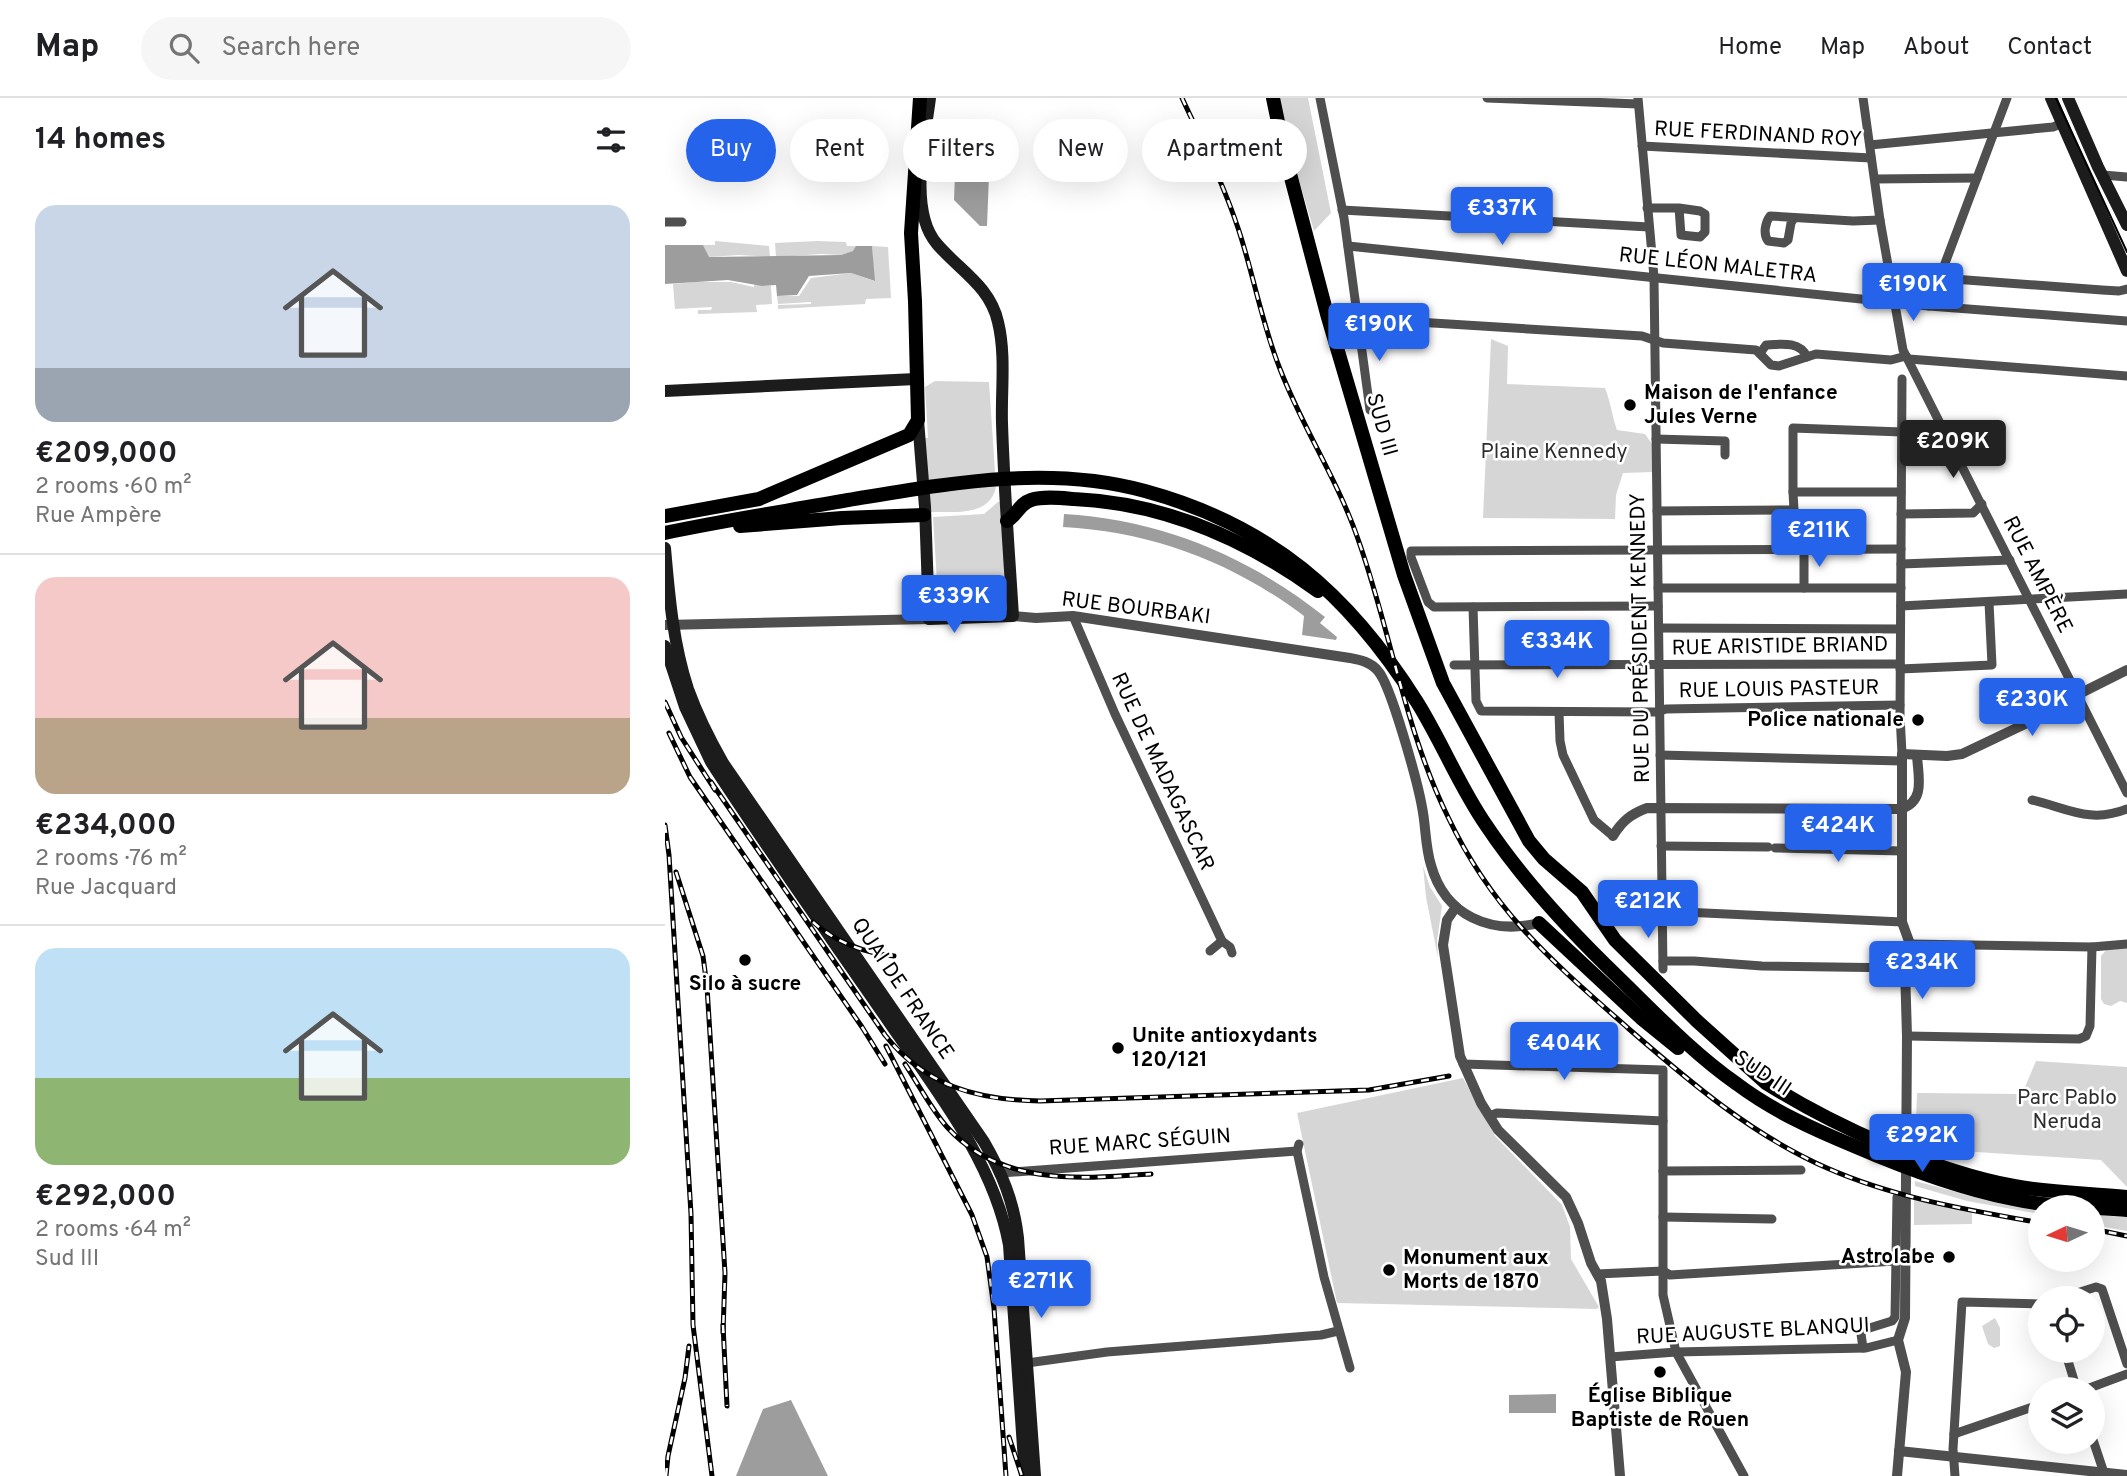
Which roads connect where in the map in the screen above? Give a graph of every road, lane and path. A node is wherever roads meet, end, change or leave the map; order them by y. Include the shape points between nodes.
1 (920, 98) edge
2 (930, 98) edge
3 (1265, 98) edge
4 (1273, 98) edge
5 (1320, 98) edge
6 (1487, 98) edge
7 (1863, 98) edge
8 (2007, 98) edge
9 (2051, 98) edge
10 (2068, 98) edge
11 (1638, 101) edge
12 (2063, 124) junction
13 (1994, 133) junction
14 (1870, 145) junction
15 (1642, 146) junction
16 (1871, 158) junction
17 (2103, 175) junction
18 (2127, 177) edge
19 (1977, 178) junction
20 (1875, 179) junction
21 (1647, 208) junction
22 (1679, 208) dead end
23 (1342, 210) junction
24 (1794, 218) dead end
25 (1880, 219) junction
26 (665, 222) edge
27 (682, 222) dead end
28 (2127, 225) edge
29 (1649, 227) junction
30 (2108, 229) junction
31 (1348, 246) junction
32 (1314, 263) junction
33 (2127, 271) edge
34 (1940, 275) junction
35 (1654, 277) junction
36 (2127, 289) edge
37 (1894, 302) junction
38 (1929, 306) junction
39 (1358, 321) junction
40 (2127, 321) edge
41 (1652, 340) junction
42 (1761, 352) junction
43 (1807, 357) junction
44 (1907, 357) junction
45 (2127, 376) edge
46 (916, 379) junction
47 (1902, 379) dead end
48 (665, 391) edge
49 (1370, 410) dead end
50 (918, 420) junction
51 (1940, 423) junction
52 (1902, 432) junction
53 (1656, 439) junction
54 (1725, 455) dead end
55 (1794, 492) junction
56 (1901, 492) junction
57 (1982, 504) junction
58 (1794, 510) junction
59 (1657, 511) junction
60 (1901, 514) junction
61 (924, 515) junction
62 (665, 516) edge
63 (1007, 521) junction
64 (686, 528) junction
65 (665, 533) edge
66 (665, 548) edge
67 (1799, 549) junction
68 (1901, 549) junction
69 (1658, 550) junction
70 (2010, 559) junction
71 (1901, 564) junction
72 (1658, 588) junction
73 (1804, 588) junction
74 (1901, 589) junction
75 (2127, 594) edge
76 (2030, 601) junction
77 (1989, 602) junction
78 (1658, 606) junction
79 (1901, 606) junction
80 (1473, 607) junction
81 (1013, 616) junction
82 (1073, 616) junction
83 (929, 619) junction
84 (669, 625) edge
85 (1659, 628) junction
86 (1900, 629) junction
87 (1375, 639) junction
88 (665, 646) edge
89 (1474, 664) junction
90 (1454, 665) dead end
91 (1659, 666) junction
92 (1900, 666) junction
93 (2127, 670) edge
94 (2078, 695) junction
95 (1900, 705) junction
96 (1559, 712) junction
97 (1660, 712) junction
98 (1660, 755) junction
99 (1917, 755) junction
100 (1902, 757) junction
101 (2127, 793) edge
102 (2032, 800) dead end
103 (1661, 807) junction
104 (1901, 809) junction
105 (2127, 809) edge
106 (1613, 836) joint
107 (1661, 846) junction
108 (1902, 850) junction
109 (1456, 908) junction
110 (1662, 911) junction
111 (1902, 922) junction
112 (1535, 924) joint
113 (1222, 941) junction
114 (1910, 944) junction
115 (2127, 944) edge
116 (2092, 947) junction
117 (1215, 952) dead end
118 (1232, 953) dead end
119 (1905, 968) junction
120 (1907, 1036) junction
121 (1463, 1064) junction
122 (1735, 1084) junction
123 (937, 1095) junction
124 (1489, 1116) junction
125 (1663, 1121) junction
126 (1801, 1170) dead end
127 (1663, 1171) junction
128 (1001, 1172) junction
129 (990, 1183) junction
130 (1897, 1197) dead end
131 (2127, 1197) edge
132 (2127, 1210) edge
133 (1663, 1217) junction
134 (1772, 1219) dead end
135 (1896, 1261) junction
136 (1663, 1271) junction
137 (1597, 1274) junction
138 (2105, 1298) edge
139 (2028, 1304) edge
140 (1338, 1331) junction
141 (1898, 1340) junction
142 (1863, 1348) junction
143 (1675, 1352) junction
144 (1610, 1357) junction
145 (1027, 1363) junction
146 (2127, 1364) edge
147 (1350, 1368) dead end
148 (2127, 1374) edge
149 (2105, 1382) edge
150 (2028, 1408) edge
151 (1954, 1434) junction
152 (1899, 1451) junction
153 (2098, 1454) edge
154 (1954, 1456) junction
155 (2104, 1473) junction
156 (2127, 1475) edge
157 (1025, 1476) edge
158 (1035, 1476) edge
159 (1619, 1476) edge
160 (1744, 1476) edge
161 (1897, 1476) edge
162 (1955, 1476) edge

1 - 46 highway via 911,233
2 - 63 main road via 923,216 935,242 975,280 993,306 1000,333
3 - 32 highway via 1278,157 1308,258
4 - 32 highway
5 - 23 street
6 - 11 street
7 - 14 street, RUE AMPÈRE
8 - 13 street
9 - 12 main road
10 - 17 main road
11 - 15 street, RUE DU PRÉSIDENT KENNEDY
12 - 13 street
12 - 30 main road
13 - 14 street
13 - 19 street
14 - 16 street, RUE AMPÈRE
15 - 16 street, RUE FERDINAND ROY
15 - 21 street, RUE DU PRÉSIDENT KENNEDY
16 - 20 street, RUE AMPÈRE
17 - 18 street
17 - 28 main road
19 - 20 street
19 - 34 street
20 - 25 street, RUE AMPÈRE
21 - 22 street
21 - 29 street, RUE DU PRÉSIDENT KENNEDY
23 - 29 street
23 - 31 street
24 - 25 street
25 - 37 street, RUE AMPÈRE
26 - 27 street
28 - 30 main road
29 - 35 street, RUE DU PRÉSIDENT KENNEDY
30 - 33 main road
31 - 35 street, RUE LÉON MALETRA
31 - 39 street
32 - 131 highway, SUD III via 1404,575 1443,683 1529,841 1544,859 1581,892 1624,950 1766,1083 1922,1160 2017,1186
34 - 36 street
34 - 38 street
35 - 37 street, RUE LÉON MALETRA
35 - 41 street, RUE DU PRÉSIDENT KENNEDY
37 - 38 street, RUE LÉON MALETRA
37 - 44 street, RUE AMPÈRE
38 - 40 street, RUE LÉON MALETRA
39 - 41 street
39 - 49 street
41 - 42 street
41 - 53 street, RUE DU PRÉSIDENT KENNEDY
42 - 43 street via 1770,364 1779,366
42 - 43 street via 1766,345 1798,346
43 - 44 street
44 - 45 street
44 - 51 street, RUE AMPÈRE
46 - 48 main road
46 - 50 highway
47 - 52 street
50 - 61 main road
50 - 62 highway via 909,435 759,499
51 - 52 street
51 - 57 street, RUE AMPÈRE
52 - 55 street via 1793,428
52 - 56 street
53 - 54 street via 1725,441
53 - 59 street, RUE DU PRÉSIDENT KENNEDY
55 - 56 street
55 - 58 street
56 - 60 street
57 - 60 street via 1973,513
57 - 70 street, RUE AMPÈRE
58 - 59 street
58 - 67 street
59 - 69 street, RUE DU PRÉSIDENT KENNEDY
60 - 68 street
61 - 64 highway
61 - 83 main road
63 - 81 main road
63 - 87 highway via 1023,503 1037,499 1086,499 1208,528 1290,572
64 - 65 highway
64 - 87 highway via 976,480 1027,477 1102,482 1197,508 1251,534 1302,567
66 - 84 main road, QUAI DE FRANCE
67 - 68 street
67 - 69 street
67 - 73 street
68 - 71 street
69 - 72 street, RUE DU PRÉSIDENT KENNEDY
69 - 80 street via 1411,551 1427,602 1434,607
70 - 71 street
70 - 76 street, RUE AMPÈRE
71 - 74 street
72 - 73 street
72 - 78 street, RUE DU PRÉSIDENT KENNEDY
73 - 74 street
74 - 79 street
75 - 76 street
76 - 77 street
76 - 94 street, RUE AMPÈRE
77 - 79 street
77 - 92 street, RUE ARISTIDE BRIAND via 1992,665
78 - 80 street
78 - 85 street, RUE DU PRÉSIDENT KENNEDY
79 - 86 street
80 - 89 street
81 - 82 street, RUE BOURBAKI
81 - 83 main road, RUE BOURBAKI
82 - 109 street, RUE BOURBAKI via 1350,658 1373,666 1383,678 1418,789 1431,869
82 - 113 street, RUE DE MADAGASCAR
83 - 84 street, RUE BOURBAKI
84 - 128 main road, QUAI DE FRANCE via 687,687 723,763
85 - 86 street
85 - 91 street, RUE DU PRÉSIDENT KENNEDY
86 - 92 street
87 - 122 highway, SUD III via 1418,704 1474,806 1547,906 1673,1031
88 - 123 main road, QUAI DE FRANCE via 685,707 711,762
89 - 90 street, RUE ARISTIDE BRIAND
89 - 91 street, RUE ARISTIDE BRIAND
89 - 96 street, RUE LOUIS PASTEUR via 1475,701 1481,710
91 - 92 street, RUE ARISTIDE BRIAND
91 - 97 street, RUE DU PRÉSIDENT KENNEDY
92 - 95 street
93 - 94 street
94 - 99 street via 1955,755
94 - 101 street, RUE AMPÈRE
95 - 97 street, RUE LOUIS PASTEUR
95 - 100 street
96 - 97 street, RUE LOUIS PASTEUR
96 - 106 street via 1563,755 1594,820
97 - 98 street, RUE DU PRÉSIDENT KENNEDY
98 - 100 street
98 - 103 street, RUE DU PRÉSIDENT KENNEDY
99 - 100 street
99 - 104 street via 1917,797
100 - 104 street
102 - 105 street via 2088,816
103 - 104 street
103 - 106 street via 1634,813
103 - 107 street, RUE DU PRÉSIDENT KENNEDY
104 - 108 street
107 - 108 street
107 - 110 street, RUE DU PRÉSIDENT KENNEDY
108 - 111 street
109 - 112 street via 1487,924 1511,928
109 - 121 street via 1447,920 1443,945
110 - 111 street
110 - 119 street, RUE DU PRÉSIDENT KENNEDY via 1663,965 1694,961
111 - 114 street
112 - 122 highway via 1664,1037
113 - 117 street
113 - 118 street, RUE DE MADAGASCAR
114 - 116 street
114 - 119 street
115 - 116 street
116 - 120 street via 2086,1036
119 - 120 street
120 - 141 street via 1905,1318
121 - 124 street
121 - 125 street via 1663,1070
122 - 132 highway, SUD III via 1801,1123 1947,1182 2016,1200
123 - 128 main road via 951,1105
123 - 129 main road, QUAI DE FRANCE
124 - 125 street
124 - 137 street via 1511,1145 1566,1197
125 - 127 street
126 - 127 street
127 - 133 street
128 - 129 main road
128 - 140 street, RUE MARC SÉGUIN via 1298,1147
128 - 145 main road, QUAI DE FRANCE via 1016,1224
129 - 157 main road, QUAI DE FRANCE via 1009,1245
130 - 135 street
133 - 134 street
133 - 136 street
135 - 136 street via 1670,1275
135 - 142 street via 1895,1317 1863,1329
136 - 137 street
136 - 143 street via 1663,1295
137 - 144 street
138 - 146 street
139 - 151 street via 1962,1302
140 - 145 street
140 - 147 street
141 - 142 street, RUE AUGUSTE BLANQUI
141 - 152 street via 1906,1372
142 - 143 street, RUE AUGUSTE BLANQUI
143 - 144 street, RUE AUGUSTE BLANQUI
143 - 160 street
144 - 159 street
145 - 158 main road, QUAI DE FRANCE
148 - 149 street
150 - 151 street
151 - 154 street
152 - 154 street
152 - 161 street
153 - 155 street
154 - 155 street
154 - 162 street
155 - 156 street

